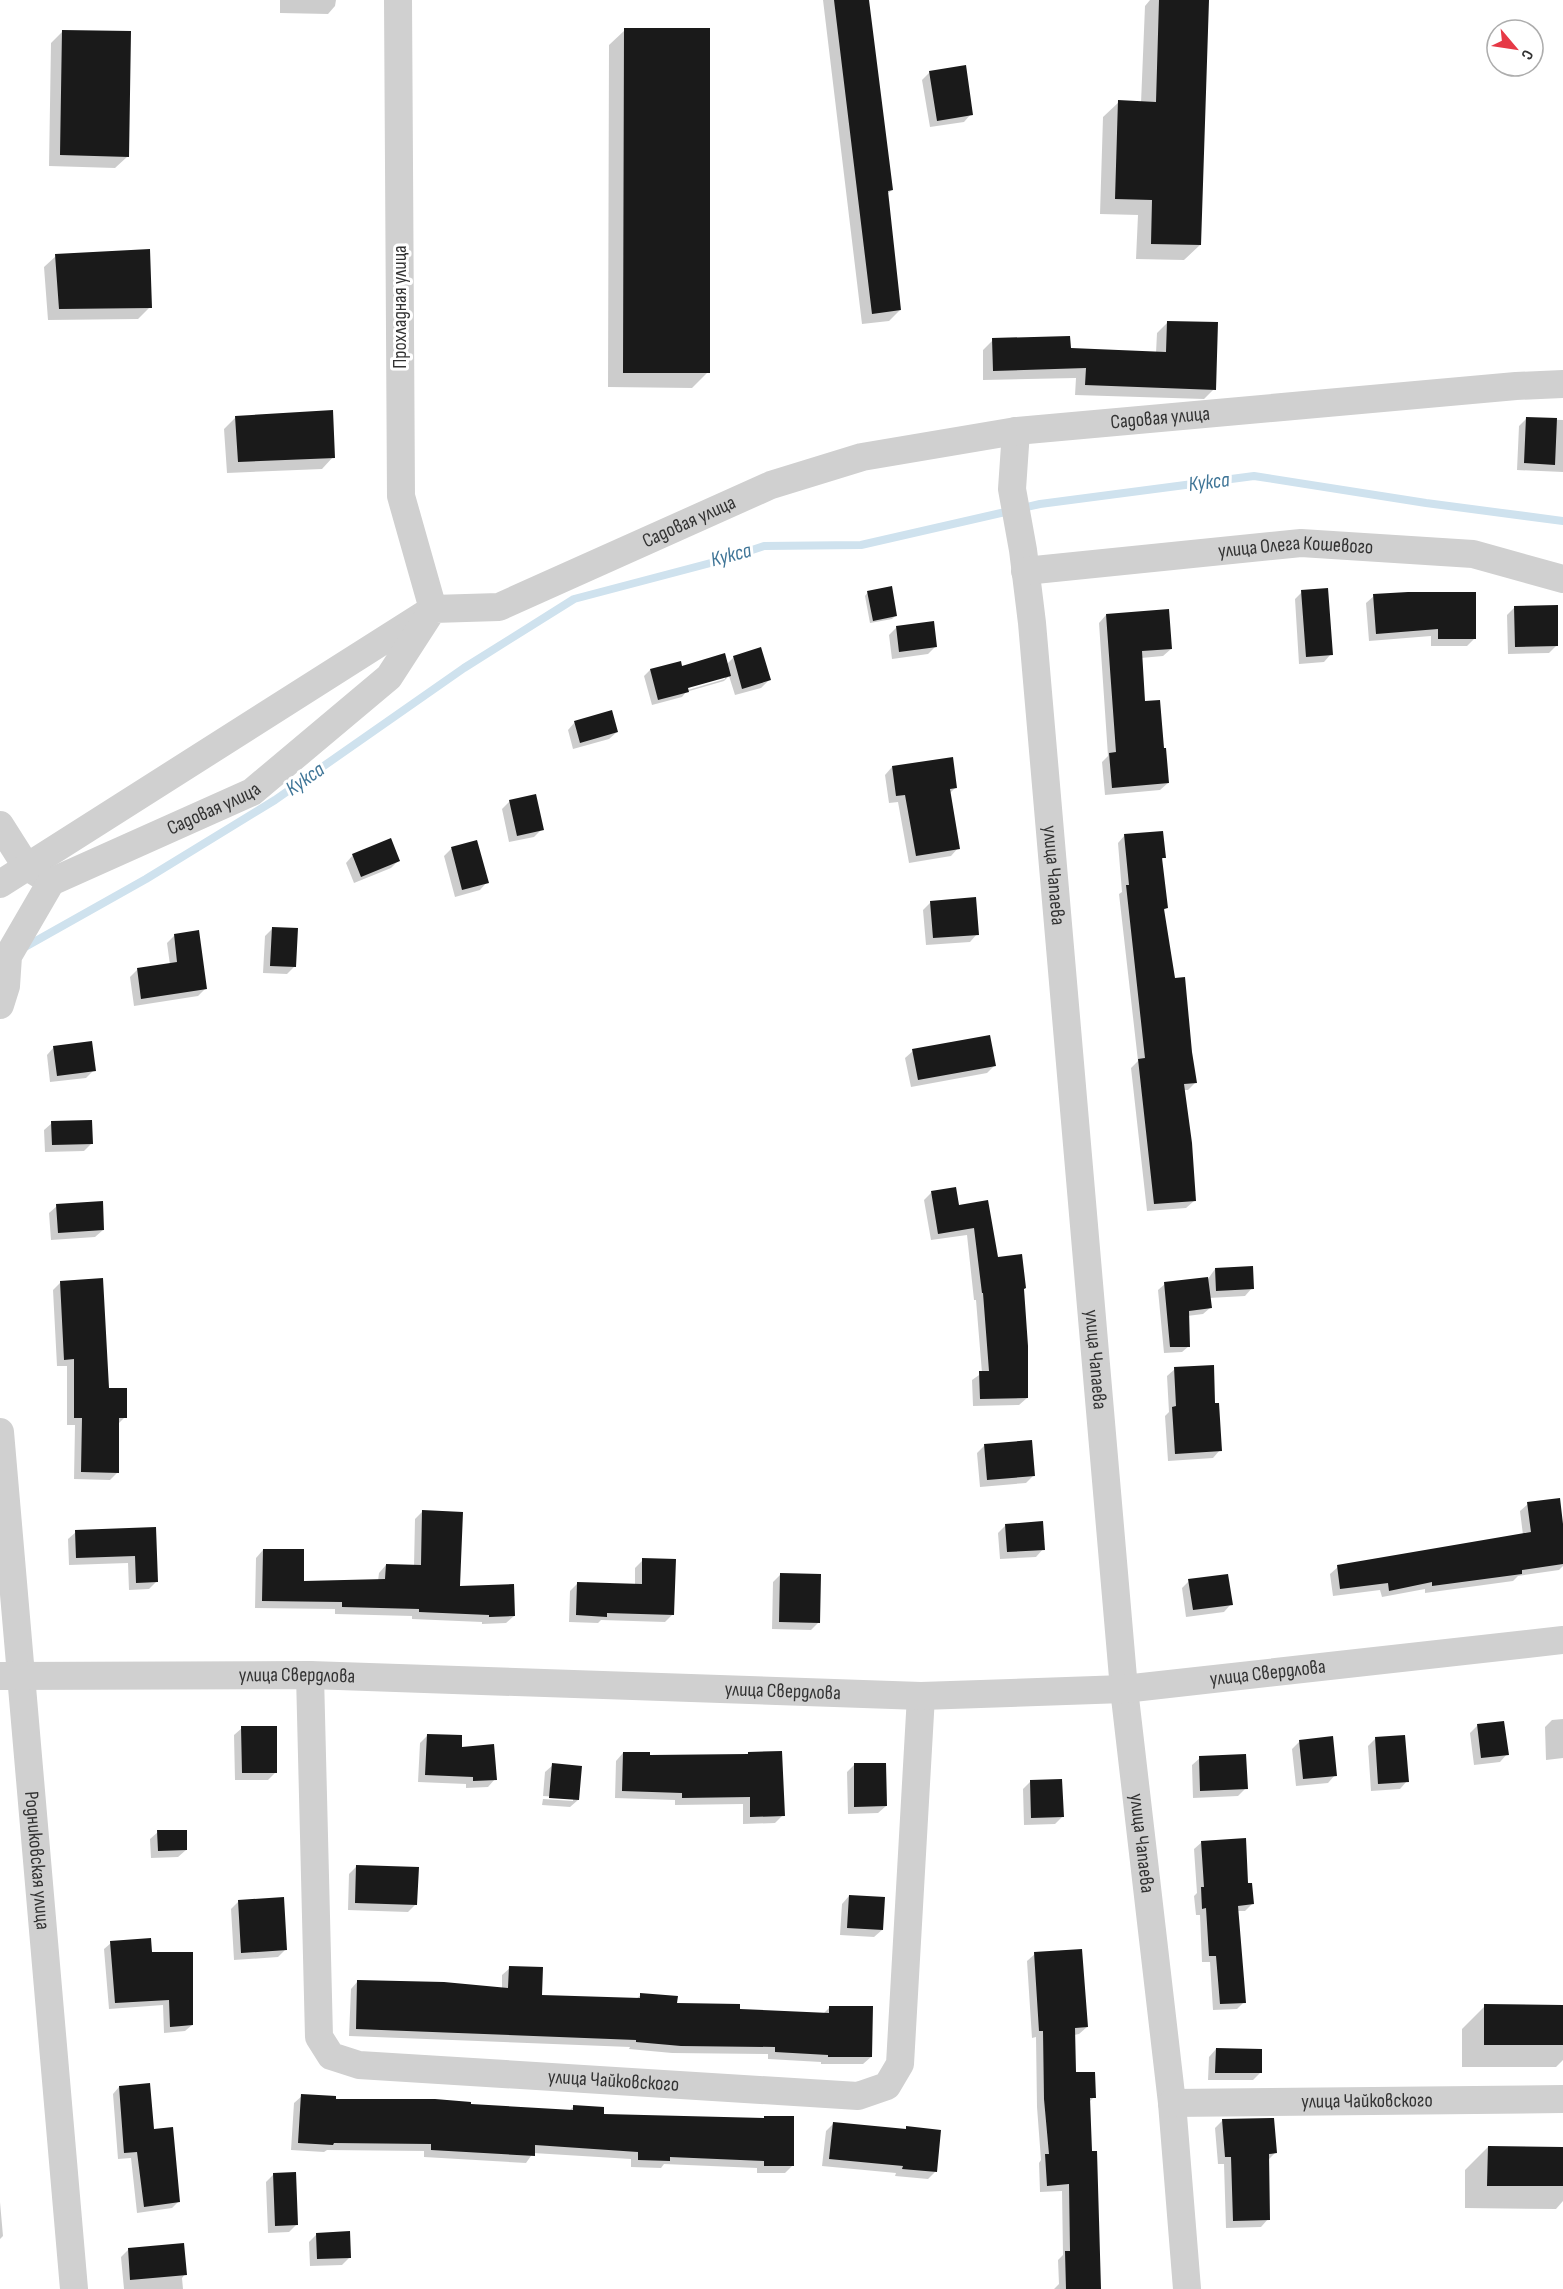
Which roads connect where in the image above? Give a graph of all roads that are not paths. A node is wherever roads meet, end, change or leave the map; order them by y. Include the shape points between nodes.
1 (398, 0) edge
2 (1563, 384) edge
3 (1016, 431) junction
4 (1025, 571) junction
5 (1563, 579) edge
6 (433, 609) junction
7 (0, 825) edge
8 (26, 867) junction
9 (51, 882) junction
10 (0, 884) edge
11 (0, 1005) edge
12 (0, 1432) edge
13 (1563, 1640) edge
14 (310, 1675) junction
15 (10, 1676) edge
16 (1124, 1689) junction
17 (921, 1696) junction
18 (1563, 2099) edge
19 (1172, 2103) junction
20 (74, 2289) edge
21 (1187, 2289) edge

1 - 6 street, Прохладная улица via 401,496
2 - 3 street, Садовая улица
3 - 4 street, улица Чапаева via 1012,489
3 - 6 street, Садовая улица via 862,457 771,485 499,608
4 - 5 street, улица Олега Кошевого via 1301,543 1473,554
4 - 16 street, улица Чапаева
6 - 8 street
6 - 9 street, Садовая улица via 389,677 252,792
7 - 8 street
8 - 9 street
8 - 10 street
9 - 11 street via 8,956
12 - 15 street, Родниковская улица
13 - 16 street, улица Свердлова
14 - 15 street, улица Свердлова
14 - 17 street, улица Свердлова
14 - 17 street, улица Чайковского via 319,2037 330,2055 359,2065 858,2096 887,2086 900,2064
15 - 20 street, Родниковская улица
16 - 17 street, улица Свердлова
16 - 19 street, улица Чапаева
18 - 19 street, улица Чайковского
19 - 21 street, улица Чапаева

